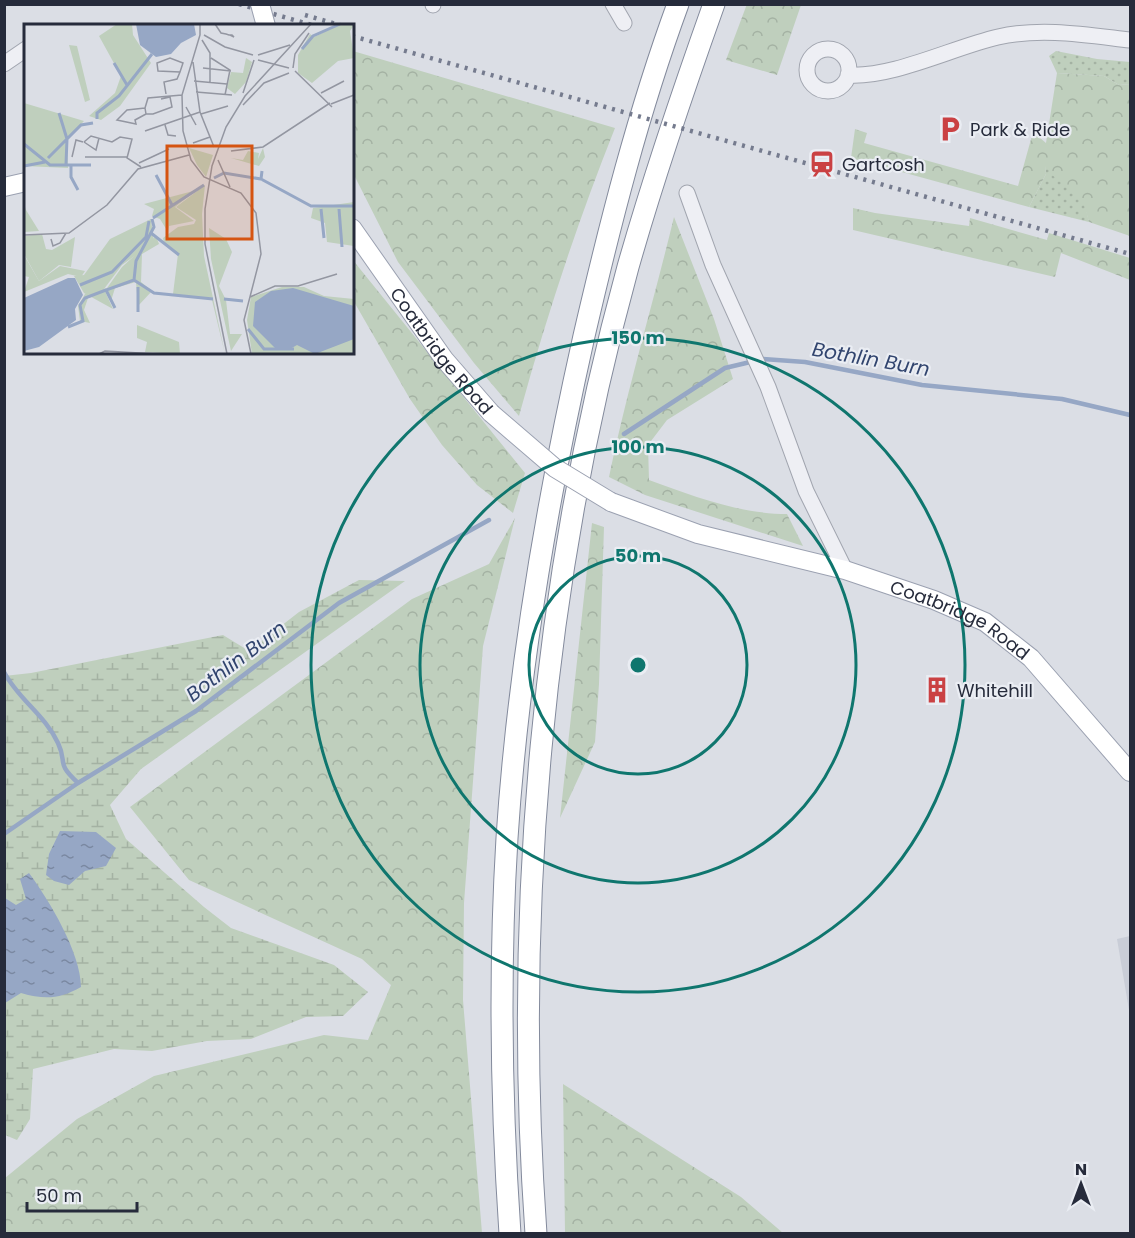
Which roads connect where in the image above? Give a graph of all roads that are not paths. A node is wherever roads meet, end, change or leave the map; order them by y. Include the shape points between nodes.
1 (260, 4) edge
2 (614, 4) edge
3 (678, 4) edge
4 (714, 4) edge
5 (624, 23) dead end
6 (265, 24) edge
7 (1131, 40) edge
8 (24, 50) edge
9 (4, 64) edge
10 (848, 75) dead end
11 (24, 182) edge
12 (4, 187) edge
13 (687, 193) dead end
14 (354, 231) edge
15 (845, 570) junction
16 (1131, 772) edge
17 (510, 1233) edge
18 (536, 1233) edge

1 - 6 main road, bridge
2 - 5 street
3 - 17 highway via 648,84 601,264 543,537 526,651 507,836 503,951
4 - 18 highway via 628,268 594,411 551,656 528,952 527,1067
7 - 10 street via 1032,32 998,37 884,71
8 - 9 street
11 - 12 main road
13 - 15 street via 713,265 768,387 806,491
14 - 15 main road, Coatbridge Road, bridge via 444,359 491,413 555,468 611,501 698,534
15 - 16 main road, Coatbridge Road via 986,622 1031,658

